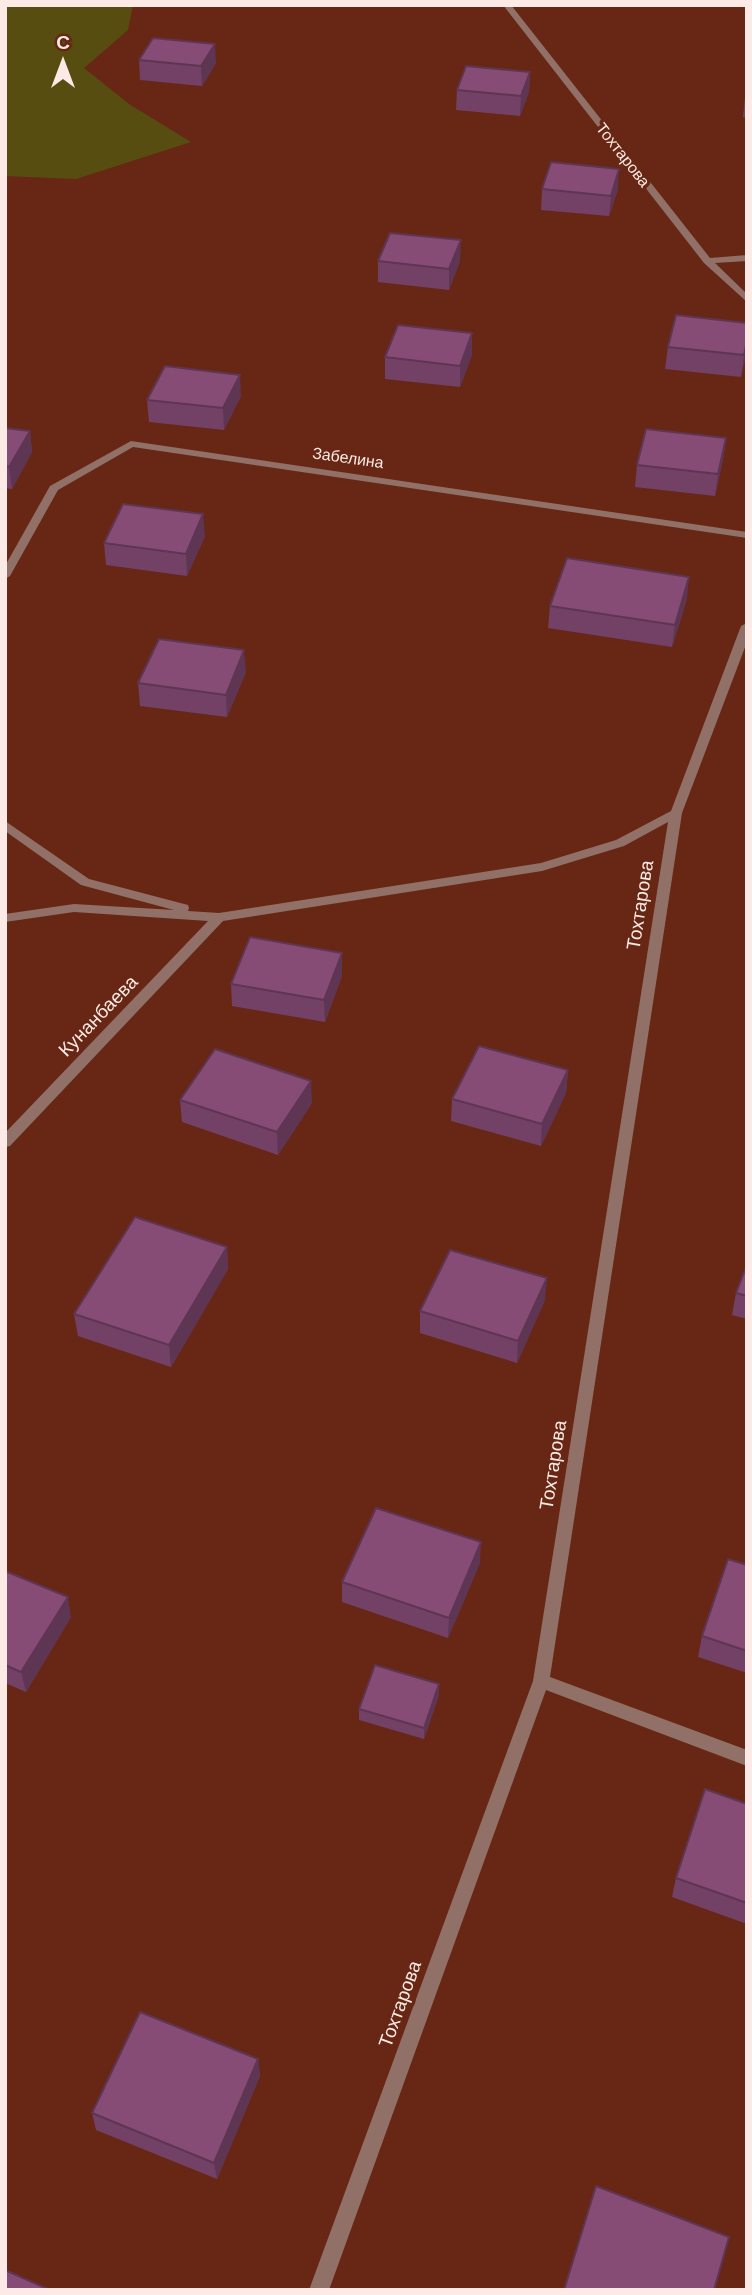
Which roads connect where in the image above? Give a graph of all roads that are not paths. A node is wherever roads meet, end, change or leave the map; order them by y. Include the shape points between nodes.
1 (507, 5) edge
2 (747, 258) edge
3 (707, 261) junction
4 (747, 299) edge
5 (747, 535) edge
6 (5, 576) edge
7 (747, 626) edge
8 (676, 813) junction
9 (5, 825) edge
10 (219, 917) junction
11 (5, 918) edge
12 (5, 1142) edge
13 (541, 1681) junction
14 (747, 1758) edge
15 (319, 2290) edge

1 - 3 street, Тохтарова
2 - 3 street
3 - 4 street, Тохтарова
5 - 6 street, Забелина via 131,444 54,488
7 - 8 street, Тохтарова
8 - 10 street via 621,843 542,867
8 - 13 street, Тохтарова
9 - 10 street via 85,883
10 - 11 street via 74,908
10 - 12 street, Кунанбаева
13 - 14 street
13 - 15 street, Тохтарова

